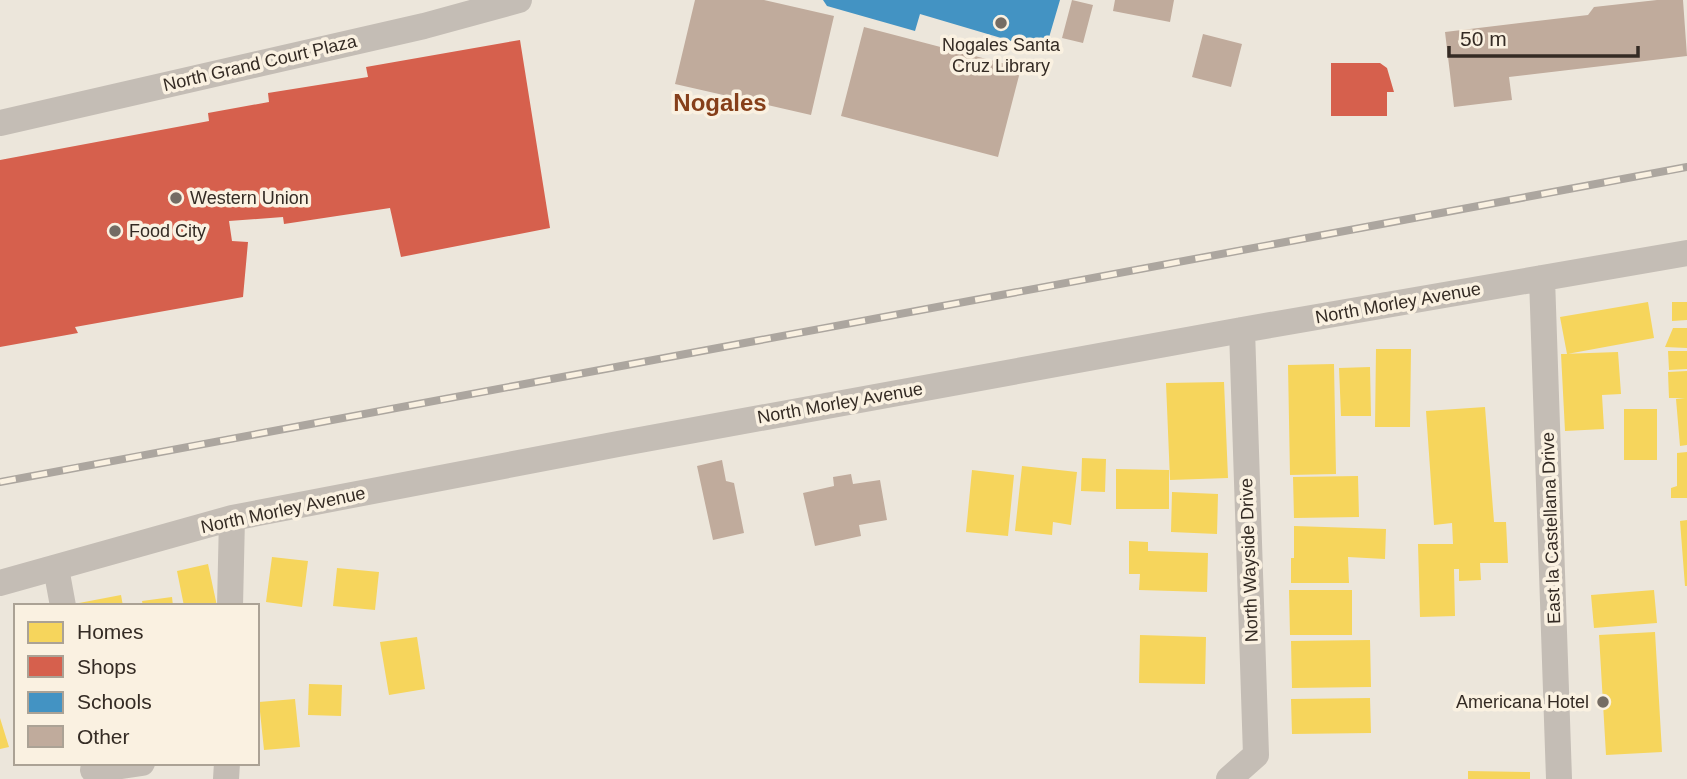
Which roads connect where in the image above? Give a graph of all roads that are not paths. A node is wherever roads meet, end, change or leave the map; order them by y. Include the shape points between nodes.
1 (519, 0) edge
2 (0, 123) edge
3 (1687, 253) edge
4 (1542, 278) junction
5 (1242, 330) junction
6 (232, 518) junction
7 (56, 568) junction
8 (0, 583) edge
9 (63, 604) edge
10 (230, 604) edge
11 (130, 765) edge
12 (92, 771) edge
13 (1229, 779) edge
14 (1559, 779) edge

1 - 2 street, North Grand Court Plaza via 413,29
3 - 4 street, North Morley Avenue
4 - 5 street, North Morley Avenue
4 - 14 street, East la Castellana Drive
5 - 6 street, North Morley Avenue
5 - 13 street, North Wayside Drive via 1256,755
6 - 7 street, North Morley Avenue
6 - 10 street
7 - 8 street, North Morley Avenue
7 - 9 street
11 - 12 street

